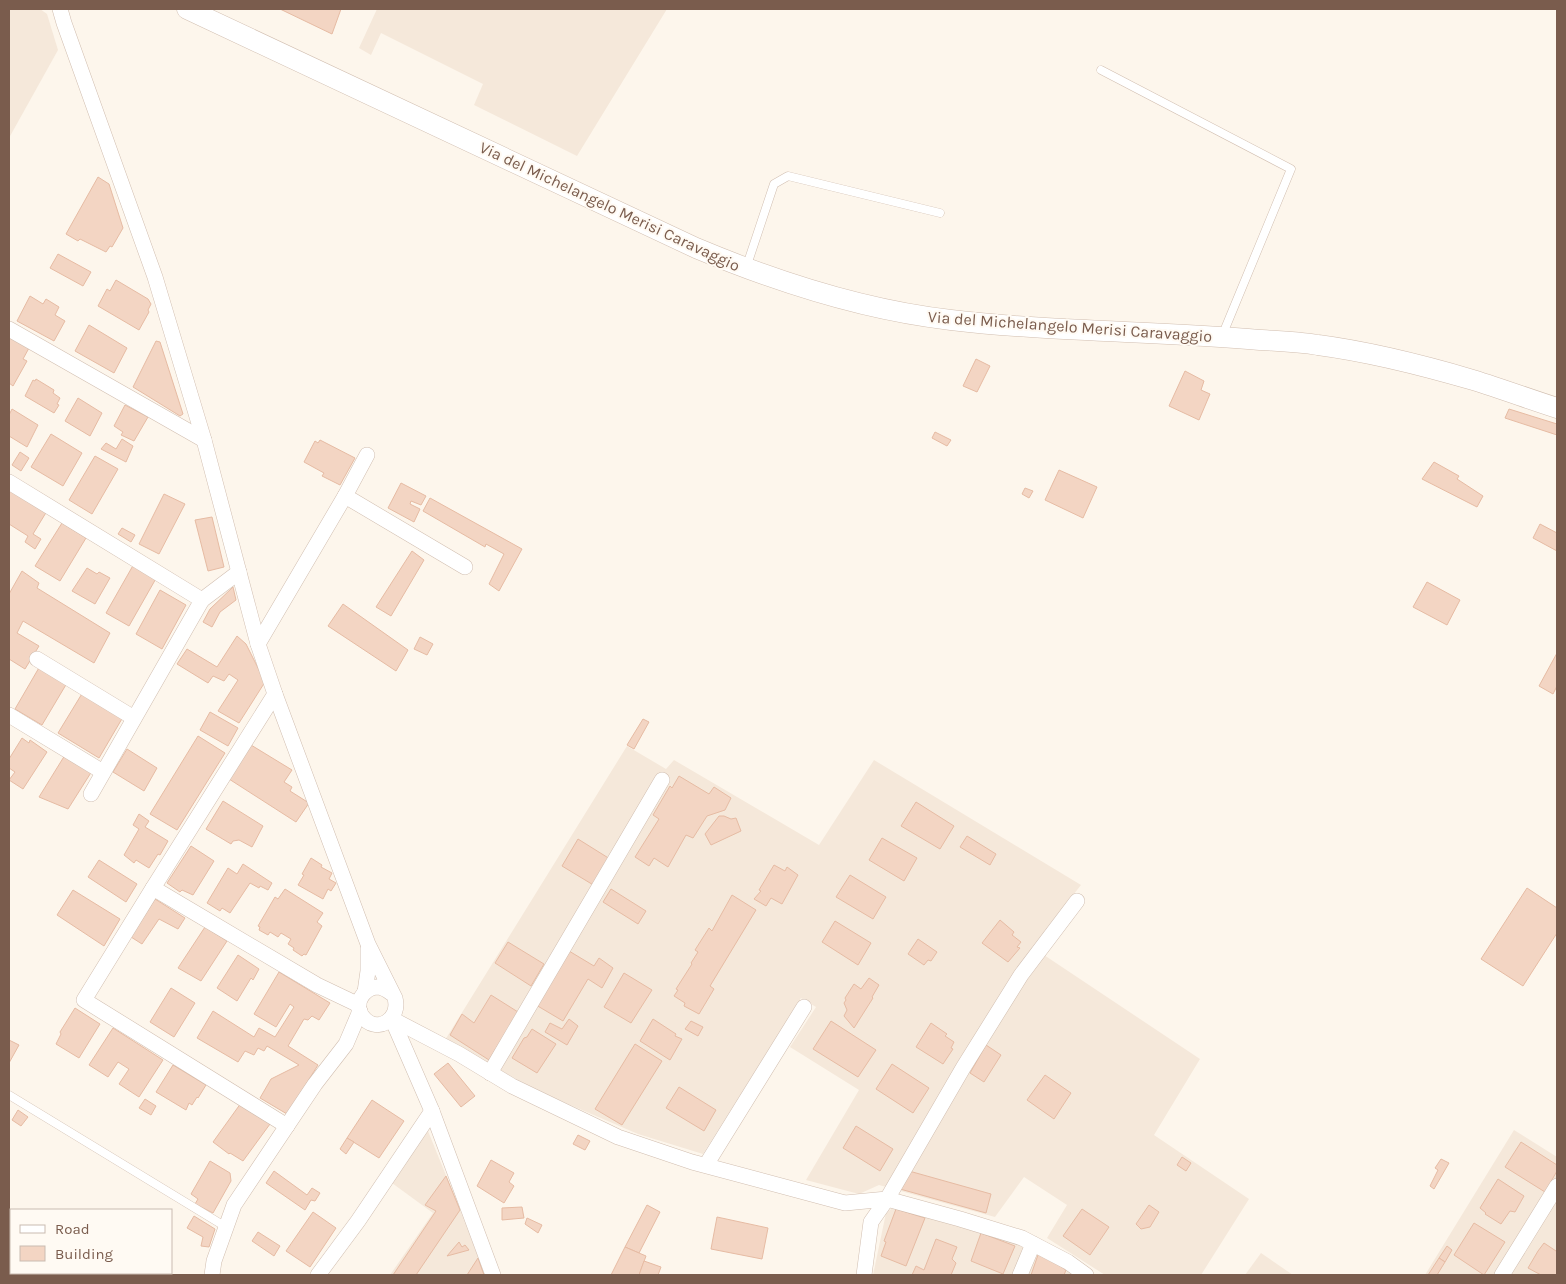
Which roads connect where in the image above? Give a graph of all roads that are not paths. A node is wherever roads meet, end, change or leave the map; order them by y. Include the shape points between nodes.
1 (60, 9) edge
2 (187, 9) edge
3 (1102, 70) dead end
4 (940, 213) dead end
5 (746, 269) junction
6 (9, 329) edge
7 (1222, 336) junction
8 (1557, 408) edge
9 (204, 440) junction
10 (367, 455) dead end
11 (9, 482) edge
12 (345, 496) junction
13 (465, 567) dead end
14 (239, 572) junction
15 (202, 600) junction
16 (258, 644) junction
17 (37, 659) dead end
18 (275, 694) junction
19 (9, 715) edge
20 (134, 718) junction
21 (104, 772) junction
22 (662, 780) dead end
23 (91, 794) dead end
24 (153, 888) junction
25 (1077, 901) dead end
26 (368, 944) junction
27 (391, 993) junction
28 (361, 1003) junction
29 (804, 1007) dead end
30 (392, 1018) junction
31 (376, 1025) junction
32 (346, 1044) junction
33 (490, 1073) junction
34 (9, 1095) edge
35 (432, 1110) junction
36 (287, 1126) junction
37 (706, 1165) junction
38 (1557, 1186) edge
39 (887, 1199) junction
40 (226, 1227) junction
41 (1033, 1244) junction
42 (212, 1275) edge
43 (318, 1275) edge
44 (493, 1275) edge
45 (864, 1275) edge
46 (1020, 1275) edge
47 (1086, 1275) edge
48 (1502, 1275) edge

1 - 9 street via 155,277
2 - 5 street, Via del Michelangelo Merisi Caravaggio
3 - 7 lane via 1291,168
4 - 5 lane via 788,176 774,184
5 - 7 street, Via del Michelangelo Merisi Caravaggio via 832,296 950,320
6 - 9 street
7 - 8 street, Via del Michelangelo Merisi Caravaggio via 1315,344 1411,362
9 - 14 street
10 - 12 street
11 - 15 street
12 - 13 street
12 - 16 street
14 - 15 street
14 - 16 street
15 - 20 street
16 - 18 street
17 - 20 street
18 - 24 street
18 - 26 street
19 - 21 street
20 - 21 street
21 - 23 street
22 - 33 street
24 - 28 street via 317,985
24 - 36 street via 84,1000
25 - 39 street via 1021,976
26 - 27 street
26 - 28 street via 368,971
27 - 28 street via 384,988 370,989
27 - 30 street via 396,1005
28 - 31 street via 362,1017
28 - 32 street
29 - 37 street
30 - 31 street
30 - 33 street
30 - 35 street
31 - 32 street
32 - 36 street
33 - 37 street via 618,1137
34 - 40 lane
35 - 43 street
35 - 44 street
36 - 40 street via 234,1205
37 - 39 street via 845,1203
38 - 48 street
39 - 41 street
39 - 45 street via 871,1222
40 - 42 street
41 - 46 street
41 - 47 street

